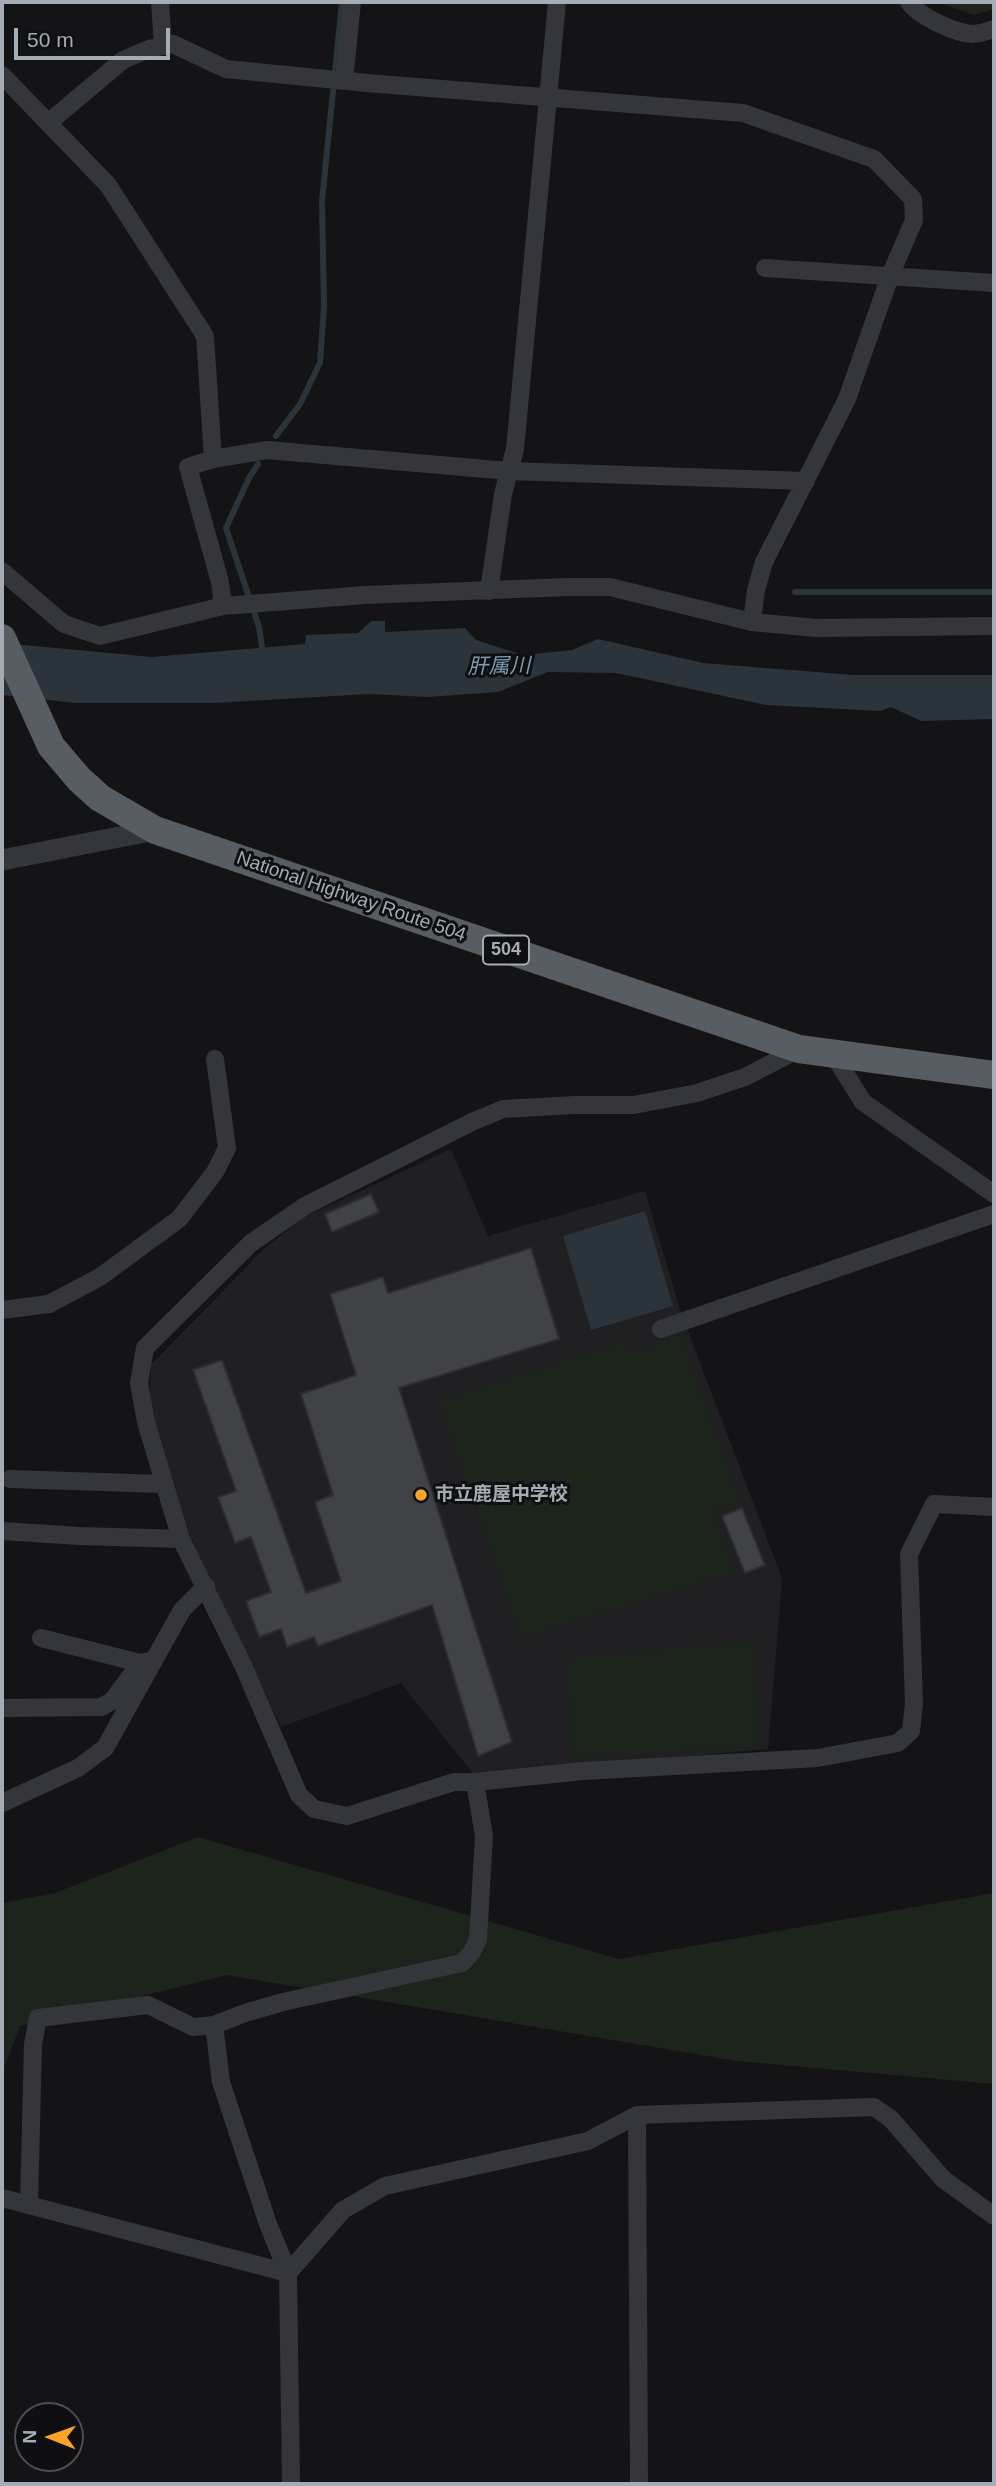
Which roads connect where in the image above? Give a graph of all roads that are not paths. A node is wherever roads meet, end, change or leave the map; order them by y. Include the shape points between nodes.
1 (160, 2) edge
2 (352, 2) edge
3 (557, 2) edge
4 (909, 2) edge
5 (994, 29) edge
6 (163, 46) junction
7 (2, 75) edge
8 (344, 80) junction
9 (547, 98) junction
10 (48, 123) junction
11 (765, 268) dead end
12 (890, 276) junction
13 (994, 283) edge
14 (212, 459) junction
15 (509, 471) junction
16 (806, 481) junction
17 (2, 571) edge
18 (489, 591) junction
19 (223, 606) junction
20 (752, 622) junction
21 (994, 626) edge
22 (2, 638) edge
23 (155, 830) junction
24 (2, 860) edge
25 (799, 1049) junction
26 (834, 1054) junction
27 (215, 1059) dead end
28 (994, 1075) edge
29 (994, 1194) edge
30 (994, 1214) edge
31 (2, 1310) edge
32 (661, 1329) dead end
33 (10, 1479) dead end
34 (163, 1484) junction
35 (994, 1507) edge
36 (2, 1531) edge
37 (181, 1539) junction
38 (206, 1586) junction
39 (41, 1638) dead end
40 (147, 1662) junction
41 (3, 1707) edge
42 (475, 1782) junction
43 (2, 1803) edge
44 (214, 2025) junction
45 (637, 2115) junction
46 (2, 2199) edge
47 (29, 2205) junction
48 (994, 2216) edge
49 (288, 2273) junction
50 (291, 2484) edge
51 (639, 2484) edge

1 - 6 street
2 - 8 street
3 - 9 street
4 - 5 street via 942,25 972,34
6 - 8 street via 173,44 226,69
6 - 10 street via 122,60
7 - 10 street
8 - 9 street
9 - 12 street via 743,113 874,159 913,199 914,220
9 - 15 street via 515,449
10 - 14 street via 108,185 205,336
11 - 12 street
12 - 13 street
12 - 16 street via 847,399
14 - 15 street via 267,450
14 - 19 street via 188,467
15 - 16 street
15 - 18 street
16 - 20 street via 764,562
17 - 19 street via 64,624 100,636
18 - 19 street
18 - 20 street via 610,587
20 - 21 street via 817,628
22 - 23 highway, National Highway Route 504 / 504 via 51,746 100,798
23 - 24 street
23 - 25 highway, National Highway Route 504 / 504
25 - 26 highway, National Highway Route 504 / 504
25 - 34 street via 745,1077 697,1093 634,1105 503,1109 342,1185 262,1235 145,1348 139,1383
26 - 28 highway, National Highway Route 504 / 504
26 - 29 street via 863,1102
27 - 31 street via 227,1147 215,1172 179,1219 100,1277 59,1299
30 - 32 street
33 - 34 street
34 - 37 street
35 - 42 street via 934,1504 909,1554 914,1704 911,1731 898,1743 818,1758
36 - 37 street
37 - 38 street
38 - 40 street
38 - 42 street via 299,1795 314,1810 347,1816 454,1782
39 - 40 street
40 - 41 street via 101,1707
40 - 43 street via 105,1748 78,1768
42 - 44 street via 484,1836 478,1939 462,1963 283,2002
44 - 47 street via 193,2027 148,2005 38,2018 33,2044
44 - 49 street via 221,2082
45 - 48 street via 874,2107 891,2119 943,2179
45 - 49 street via 588,2141 385,2186 343,2210
45 - 51 street
46 - 47 street
47 - 49 street
49 - 50 street

